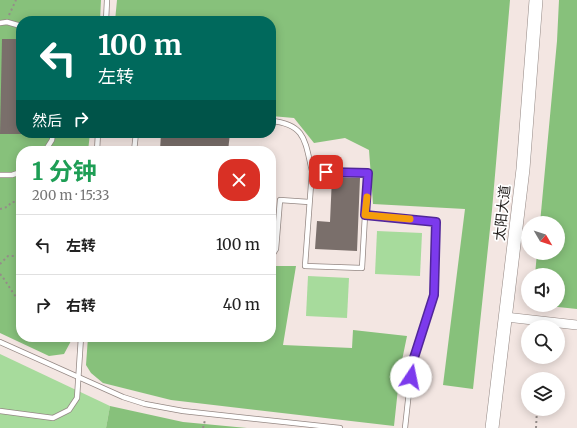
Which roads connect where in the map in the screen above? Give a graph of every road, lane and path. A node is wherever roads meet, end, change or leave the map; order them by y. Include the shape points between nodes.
1 (16, 0) edge
2 (107, 0) edge
3 (536, 0) edge
4 (106, 16) edge
5 (7, 22) junction
6 (0, 23) edge
7 (16, 25) edge
8 (276, 121) edge
9 (312, 171) junction
10 (16, 174) edge
11 (0, 175) edge
12 (16, 202) edge
13 (310, 202) junction
14 (0, 209) edge
15 (365, 215) junction
16 (276, 249) edge
17 (16, 256) edge
18 (0, 264) edge
19 (0, 274) edge
20 (16, 297) edge
21 (506, 318) junction
22 (577, 325) edge
23 (0, 342) edge
24 (81, 342) edge
25 (78, 378) junction
26 (0, 411) edge
27 (537, 416) edge
28 (340, 428) edge
29 (405, 428) edge
30 (492, 428) edge
31 (536, 428) edge

1 - 5 path
2 - 4 lane
3 - 21 main road, 太阳大道 via 523,169
5 - 6 lane
5 - 7 lane
8 - 9 lane via 284,122 298,130 305,144
9 - 13 lane
9 - 15 lane via 368,173
10 - 11 lane
12 - 14 path
13 - 15 lane via 305,266 362,268
13 - 16 lane via 280,200
15 - 29 lane via 436,222 434,295 412,364
17 - 18 path via 8,256
19 - 20 path
21 - 22 street
21 - 30 main road, 太阳大道
23 - 25 lane
24 - 25 lane
25 - 26 lane via 76,398 69,410 53,418
25 - 28 lane via 123,397 162,407
27 - 31 path

